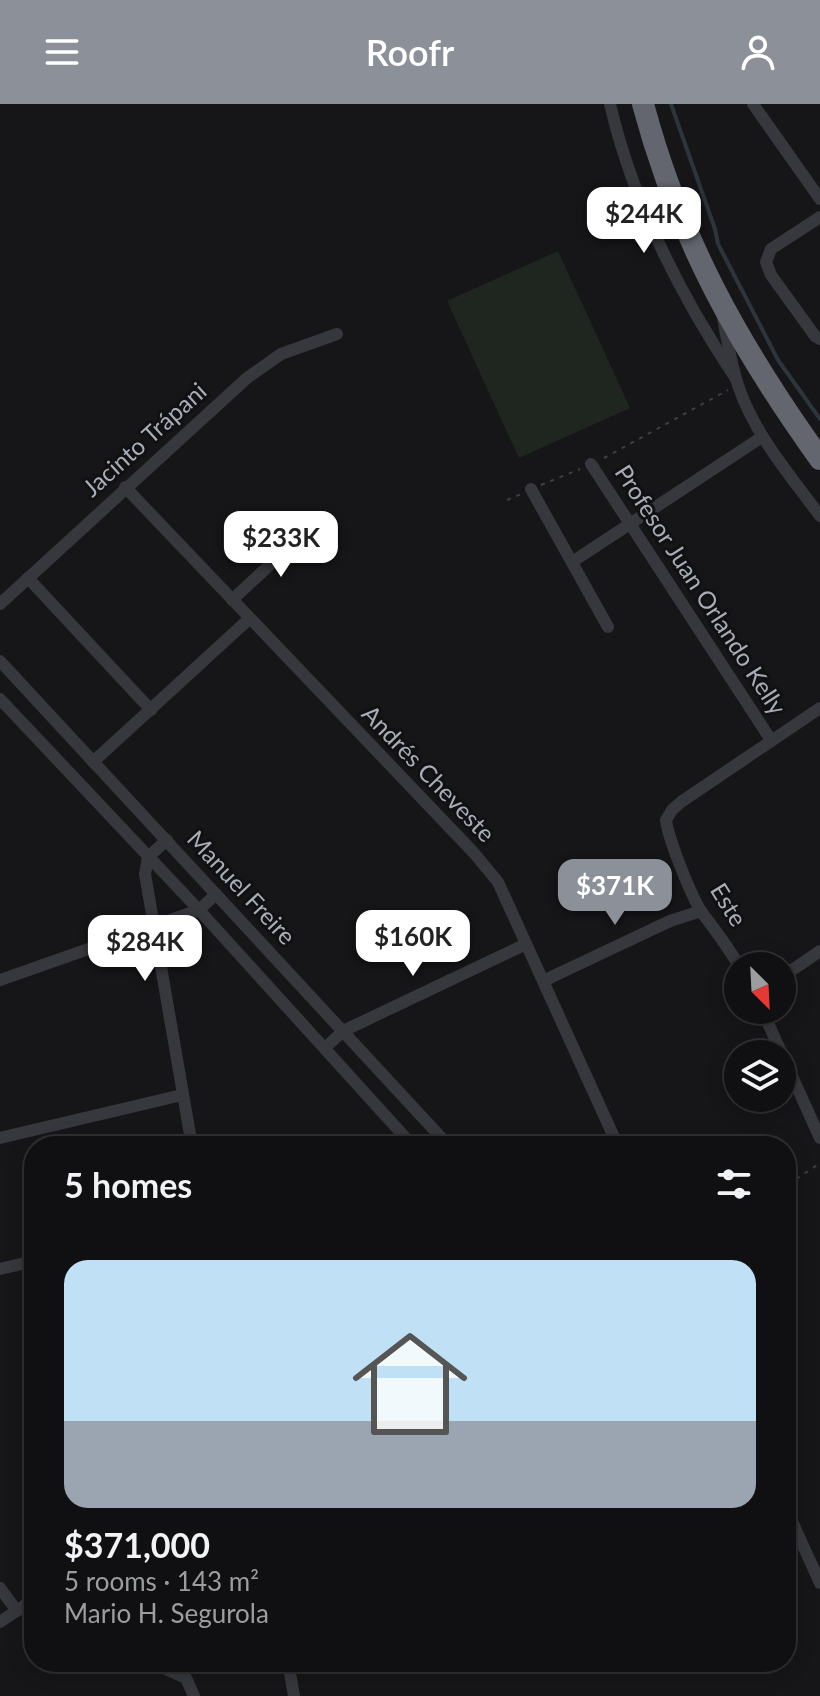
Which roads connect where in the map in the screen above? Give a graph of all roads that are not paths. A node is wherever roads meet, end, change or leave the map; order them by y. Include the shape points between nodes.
1 (610, 104) edge
2 (643, 104) edge
3 (753, 104) edge
4 (820, 199) edge
5 (820, 217) edge
6 (719, 303) junction
7 (337, 334) dead end
8 (820, 339) edge
9 (737, 382) junction
10 (762, 437) junction
11 (820, 459) edge
12 (591, 464) road end
13 (125, 487) junction
14 (531, 489) road end
15 (820, 516) edge
16 (629, 523) junction
17 (305, 532) dead end
18 (572, 562) junction
19 (28, 578) junction
20 (232, 600) junction
21 (0, 604) edge
22 (249, 619) junction
23 (608, 627) dead end
24 (0, 661) edge
25 (0, 699) edge
26 (820, 708) edge
27 (151, 710) junction
28 (771, 740) junction
29 (93, 762) junction
30 (167, 840) junction
31 (148, 857) junction
32 (216, 894) junction
33 (199, 910) junction
34 (701, 911) junction
35 (154, 927) junction
36 (526, 944) junction
37 (820, 951) edge
38 (731, 952) edge
39 (796, 967) edge
40 (0, 980) edge
41 (543, 981) junction
42 (343, 1031) junction
43 (325, 1048) junction
44 (796, 1080) edge
45 (182, 1095) junction
46 (815, 1116) edge
47 (190, 1136) edge
48 (404, 1136) edge
49 (440, 1136) edge
50 (613, 1136) edge
51 (0, 1138) edge
52 (820, 1138) edge
53 (24, 1263) edge
54 (0, 1269) edge
55 (796, 1533) edge
56 (820, 1583) edge
57 (0, 1588) edge
58 (24, 1606) edge
59 (17, 1611) junction
60 (0, 1622) edge
61 (172, 1672) edge
62 (290, 1672) edge
63 (194, 1696) edge
64 (294, 1696) edge

1 - 9 street via 642,205 668,264
2 - 6 highway via 668,184
3 - 4 street
5 - 8 street via 771,249 766,262
6 - 9 street
6 - 11 highway
7 - 13 street, Jacinto Trápani via 264,365
9 - 10 street
10 - 15 street
10 - 16 street
12 - 16 street, Profesor Juan Orlando Kelly
13 - 19 street, Jacinto Trápani
13 - 20 street, Andrés Cheveste
14 - 18 street
16 - 18 street
16 - 28 street, Profesor Juan Orlando Kelly
17 - 20 street
18 - 23 street
19 - 21 street, Jacinto Trápani
19 - 27 street
20 - 22 street, Andrés Cheveste
22 - 27 street
22 - 36 street, Andrés Cheveste via 488,869 505,893
24 - 29 street, Manuel Freire
25 - 31 street, Manuel Freire
26 - 28 street
27 - 29 street
28 - 34 street, Este via 681,802 666,820
29 - 30 street, Manuel Freire
30 - 31 street
30 - 32 street, Manuel Freire
31 - 33 street, Manuel Freire
31 - 35 street via 145,874
32 - 33 street
32 - 42 street, Manuel Freire
33 - 35 street
33 - 43 street, Manuel Freire
34 - 38 street, Este
34 - 41 street
35 - 40 street
35 - 45 street
36 - 41 street, Andrés Cheveste
36 - 42 street
37 - 39 street
41 - 50 street, Andrés Cheveste
42 - 43 street
42 - 49 street, Manuel Freire
43 - 48 street, Manuel Freire
44 - 46 street
45 - 47 street
45 - 51 street
46 - 52 street
53 - 54 street
55 - 56 street
57 - 59 street
58 - 59 street
59 - 60 street
61 - 63 street via 186,1678
62 - 64 street

